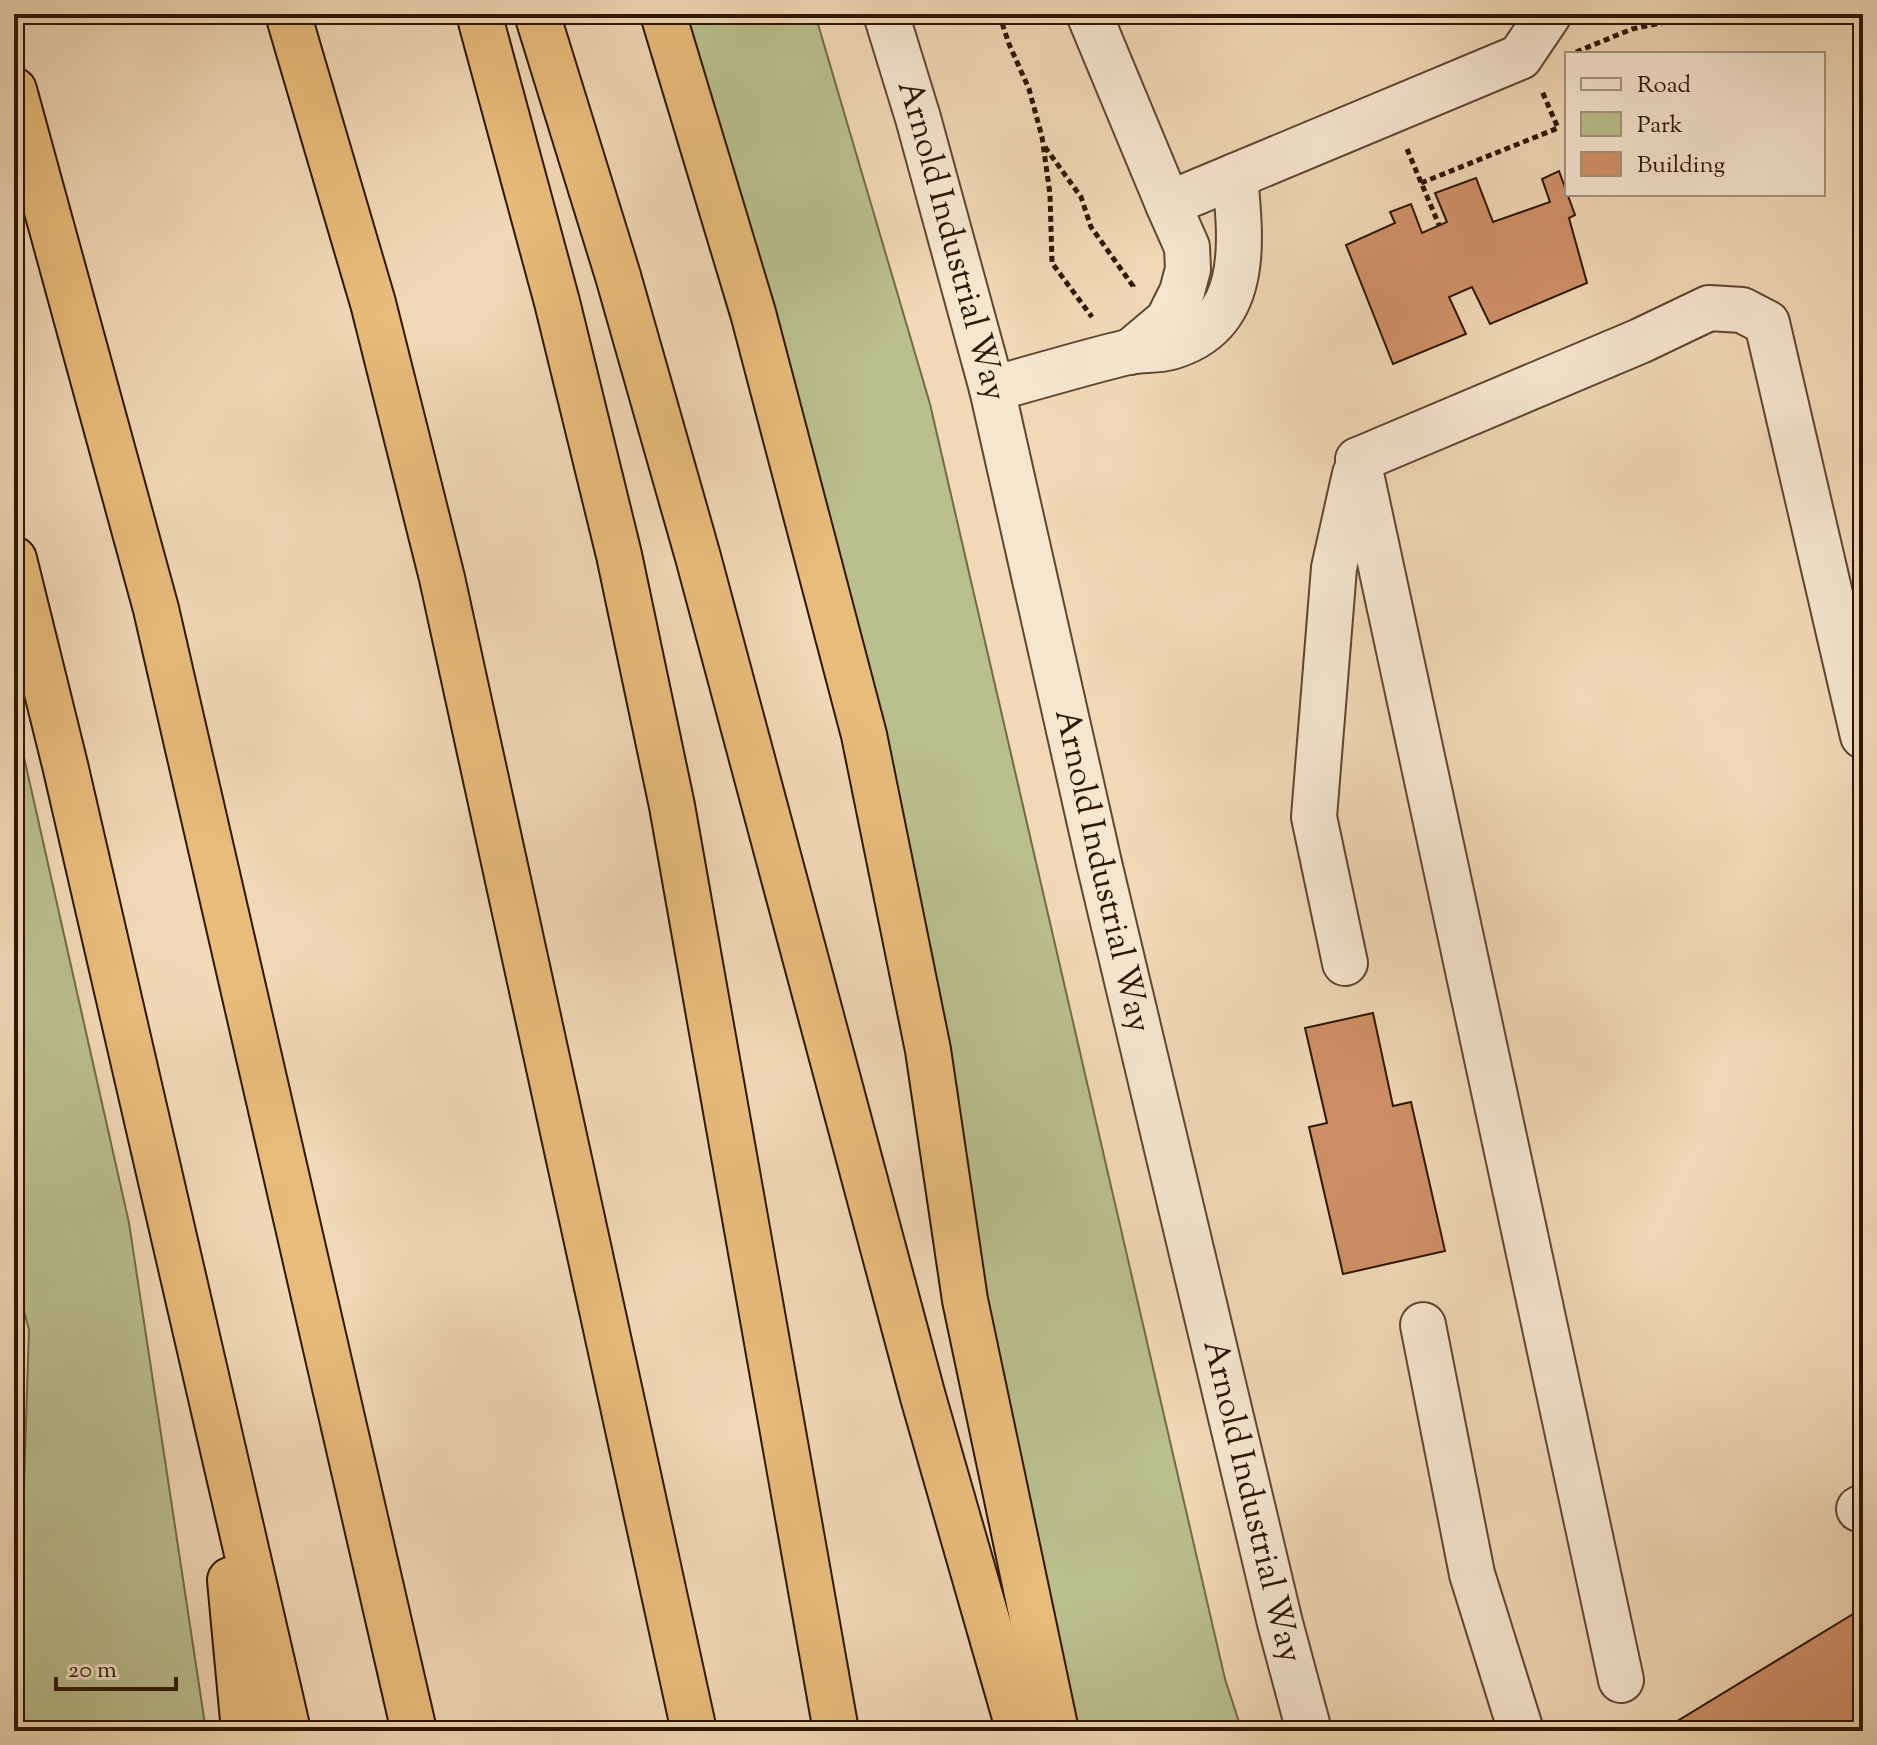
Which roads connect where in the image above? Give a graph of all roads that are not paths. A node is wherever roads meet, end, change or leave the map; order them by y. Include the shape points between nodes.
1 (288, 14) edge
2 (479, 14) edge
3 (537, 14) edge
4 (663, 14) edge
5 (886, 14) edge
6 (1089, 14) edge
7 (1549, 14) edge
8 (14, 90) edge
9 (1235, 176) junction
10 (1168, 204) junction
11 (1119, 355) junction
12 (992, 389) junction
13 (1358, 460) junction
14 (14, 559) edge
15 (1863, 736) edge
16 (1345, 963) dead end
17 (141, 1094) junction
18 (1423, 1325) dead end
19 (1621, 1680) dead end
20 (244, 1731) edge
21 (288, 1731) edge
22 (414, 1731) edge
23 (694, 1731) edge
24 (836, 1731) edge
25 (1019, 1731) edge
26 (1056, 1731) edge
27 (1309, 1731) edge
28 (1521, 1731) edge

1 - 23 highway via 373,303 442,578
2 - 24 highway via 619,555 672,806
3 - 25 highway via 698,557 923,1397
4 - 26 highway via 753,313 864,735 928,1050 965,1300
5 - 12 street, Arnold Industrial Way
6 - 10 street
7 - 9 street via 1520,57
8 - 22 highway via 156,609
9 - 10 street
9 - 11 street via 1239,264 1218,316 1199,335 1169,347
10 - 11 street via 1187,247 1182,292 1168,320
11 - 12 street
12 - 27 street, Arnold Industrial Way via 1114,925
13 - 15 street via 1709,308 1742,310 1767,323
13 - 16 street via 1334,568 1314,817
13 - 19 street
14 - 17 highway
17 - 20 highway via 231,1586
17 - 21 highway
18 - 28 street via 1472,1574

